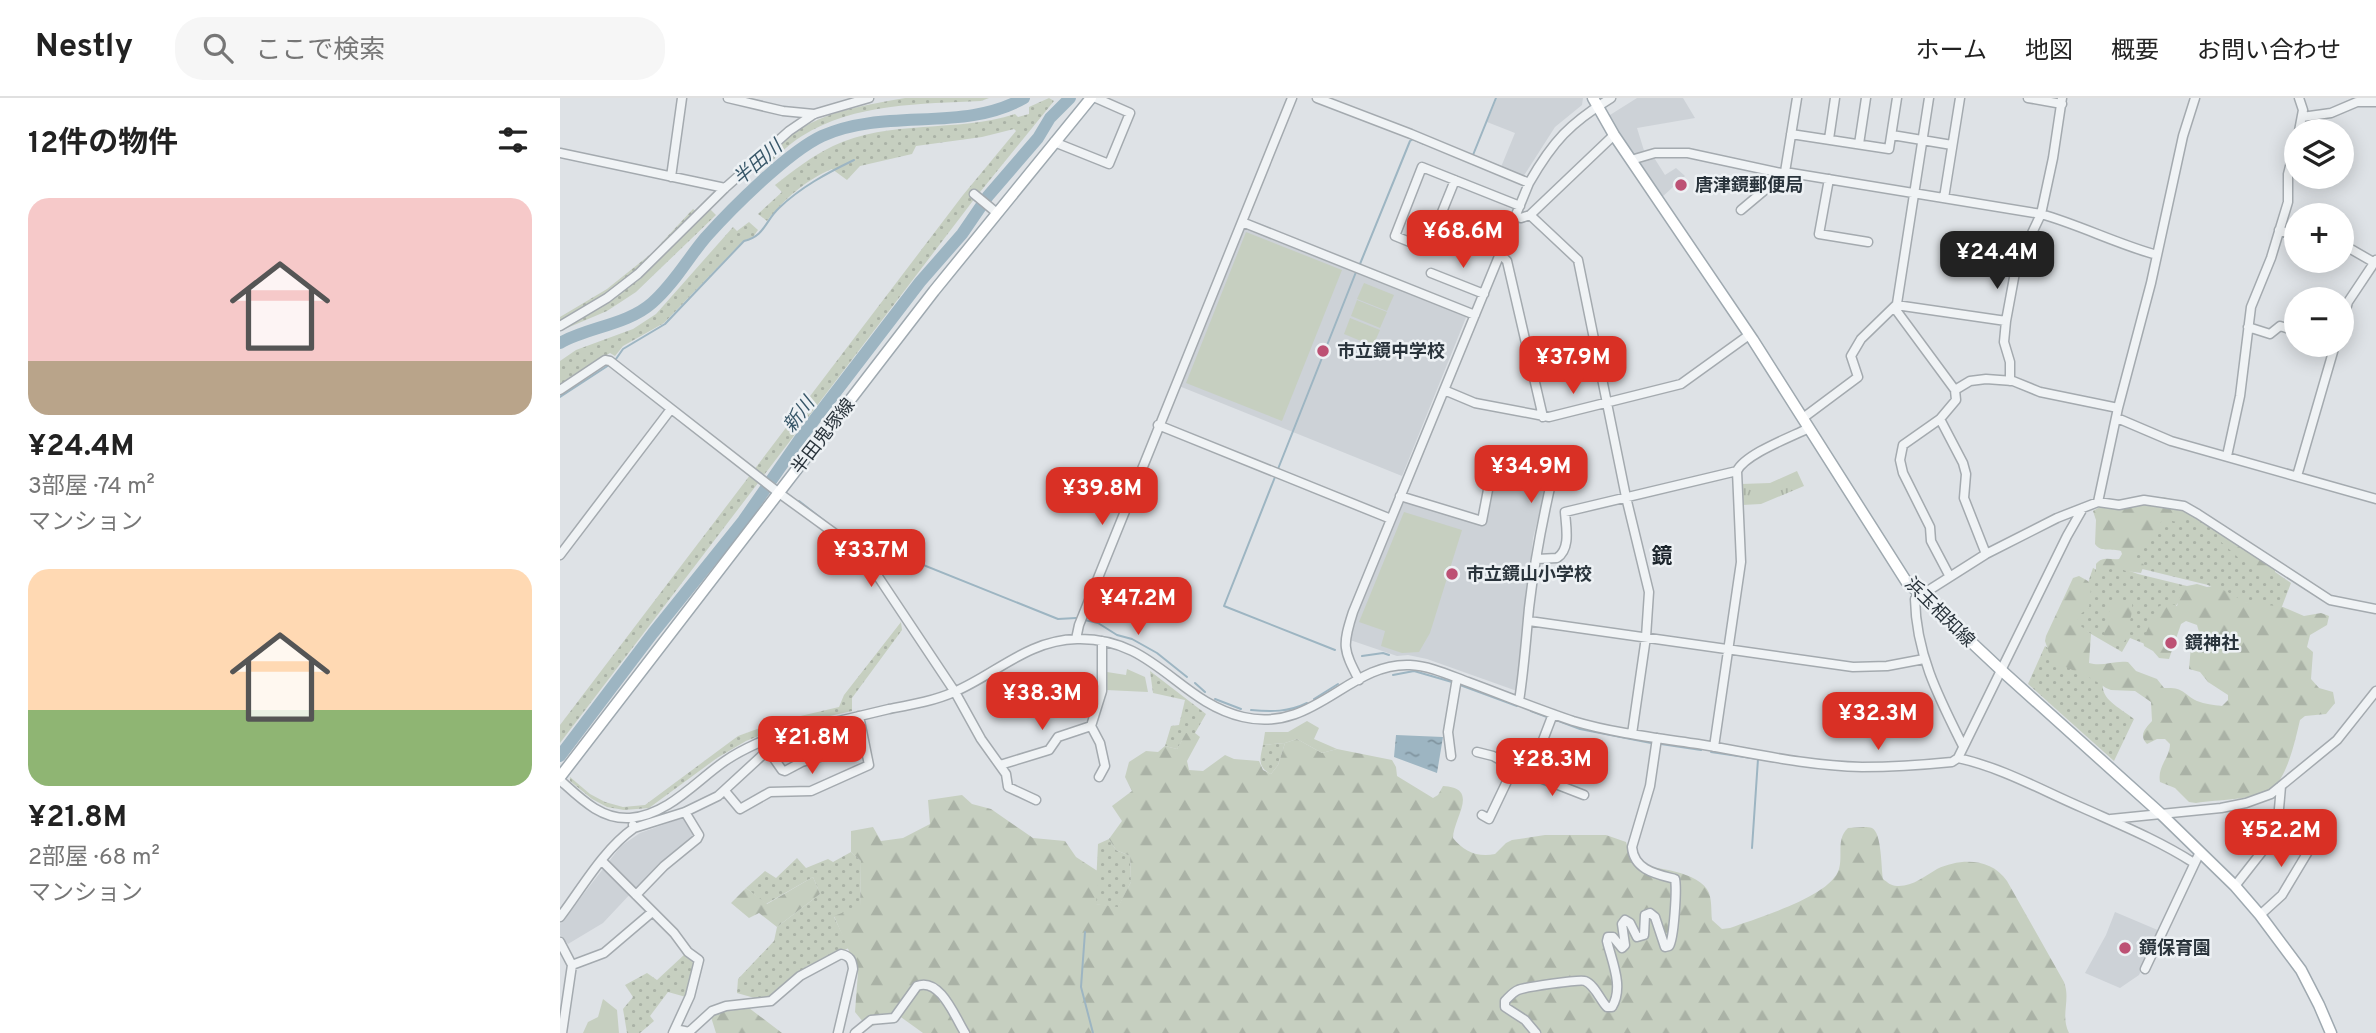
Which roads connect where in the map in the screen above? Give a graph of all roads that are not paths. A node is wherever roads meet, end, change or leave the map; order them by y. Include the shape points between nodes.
1 (682, 98) edge
2 (728, 98) edge
3 (869, 98) edge
4 (1091, 98) edge
5 (1097, 98) edge
6 (1292, 98) edge
7 (1317, 98) edge
8 (1611, 98) edge
9 (1797, 98) edge
10 (1835, 98) edge
11 (1866, 98) edge
12 (1897, 98) edge
13 (1929, 98) edge
14 (1960, 98) edge
15 (2028, 98) edge
16 (2195, 98) edge
17 (2300, 98) edge
18 (2062, 101) edge
19 (1595, 102) edge
20 (2376, 102) edge
21 (814, 114) junction
22 (2302, 117) joint
23 (1791, 134) junction
24 (1614, 135) junction
25 (1892, 135) junction
26 (1829, 139) junction
27 (1923, 140) junction
28 (1054, 142) junction
29 (1858, 144) junction
30 (1952, 145) junction
31 (560, 153) edge
32 (1631, 160) junction
33 (1770, 171) junction
34 (1785, 172) junction
35 (671, 177) junction
36 (1829, 179) junction
37 (1455, 180) junction
38 (1529, 183) junction
39 (724, 188) junction
40 (2288, 189) edge
41 (1914, 193) junction
42 (974, 194) dead end
43 (1944, 198) junction
44 (1520, 206) junction
45 (1741, 210) dead end
46 (995, 211) junction
47 (2041, 214) junction
48 (1530, 215) junction
49 (1515, 216) junction
50 (1242, 222) junction
51 (2279, 230) junction
52 (2284, 231) edge
53 (1868, 242) dead end
54 (2354, 250) edge
55 (1500, 254) junction
56 (2157, 255) junction
57 (2375, 261) edge
58 (1431, 273) dead end
59 (2354, 293) edge
60 (1483, 294) junction
61 (1896, 305) junction
62 (1475, 315) junction
63 (2006, 321) junction
64 (560, 326) edge
65 (2248, 327) junction
66 (2284, 327) edge
67 (1749, 335) junction
68 (2332, 357) edge
69 (2010, 381) junction
70 (560, 390) edge
71 (1444, 390) junction
72 (1955, 390) junction
73 (1606, 403) junction
74 (671, 409) junction
75 (2117, 413) junction
76 (1542, 416) junction
77 (1803, 418) junction
78 (1940, 419) junction
79 (1158, 425) junction
80 (1809, 428) junction
81 (2227, 456) junction
82 (1737, 471) junction
83 (2297, 476) junction
84 (778, 491) junction
85 (1400, 496) junction
86 (1626, 497) junction
87 (2376, 499) edge
88 (2098, 502) junction
89 (2083, 508) junction
90 (1391, 519) junction
91 (1986, 554) junction
92 (560, 555) edge
93 (1537, 559) junction
94 (1950, 578) junction
95 (1920, 596) junction
96 (2376, 609) edge
97 (1529, 621) junction
98 (1646, 637) junction
99 (1076, 639) junction
100 (1102, 641) junction
101 (1729, 648) junction
102 (1924, 659) junction
103 (2001, 670) junction
104 (1457, 678) junction
105 (1359, 680) junction
106 (955, 692) junction
107 (2375, 694) edge
108 (1519, 701) junction
109 (1553, 714) junction
110 (859, 716) junction
111 (833, 722) junction
112 (1091, 726) junction
113 (1632, 734) junction
114 (769, 738) junction
115 (1657, 738) junction
116 (1963, 746) junction
117 (1714, 747) junction
118 (768, 750) junction
119 (1477, 752) dead end
120 (1451, 756) dead end
121 (1958, 758) junction
122 (1000, 765) junction
123 (1517, 769) junction
124 (1530, 774) junction
125 (1099, 777) dead end
126 (560, 779) edge
127 (2281, 786) junction
128 (725, 791) junction
129 (1584, 795) dead end
130 (1036, 800) dead end
131 (685, 812) junction
132 (2160, 813) junction
133 (1482, 815) dead end
134 (633, 818) junction
135 (2111, 819) junction
136 (2279, 825) junction
137 (634, 828) junction
138 (2200, 852) junction
139 (602, 861) junction
140 (2194, 863) junction
141 (2235, 886) junction
142 (636, 895) junction
143 (651, 913) junction
144 (2260, 915) junction
145 (560, 917) edge
146 (560, 942) edge
147 (572, 965) junction
148 (2145, 969) dead end
149 (674, 1031) edge
150 (562, 1033) edge
151 (838, 1033) edge
152 (855, 1033) edge
153 (965, 1033) edge
154 (1536, 1033) edge
155 (2331, 1033) edge

1 - 35 street
2 - 21 street
3 - 21 street
4 - 28 main road, 半田鬼塚線
5 - 28 street via 1130,113 1109,164
6 - 50 street
7 - 38 street
8 - 19 street
9 - 23 street
10 - 26 street
11 - 29 street
12 - 25 street
13 - 27 street
14 - 30 street
15 - 18 street
16 - 56 street
17 - 22 street
18 - 47 street
19 - 24 main road, 浜玉相知線
19 - 38 street via 1563,133
20 - 22 street via 2357,102 2331,113
21 - 39 street
23 - 26 street
23 - 34 street
24 - 32 main road, 浜玉相知線
24 - 48 street
25 - 27 street
25 - 29 street via 1889,149
26 - 29 street
27 - 30 street
27 - 41 street
28 - 46 main road, 半田鬼塚線
30 - 43 street
31 - 35 street
32 - 33 street via 1655,153 1688,153
32 - 67 main road, 浜玉相知線
33 - 34 street
33 - 45 street via 1772,184
34 - 36 street
35 - 39 street
36 - 41 street
36 - 53 street via 1819,234
37 - 37 street via 1422,167 1395,236 1427,249
37 - 44 street
38 - 44 street
39 - 64 street via 638,274
40 - 51 street
41 - 43 street
41 - 61 street
42 - 46 street
43 - 47 street
44 - 49 street
46 - 84 main road, 半田鬼塚線
47 - 56 street
47 - 63 street via 2016,267
48 - 49 street
48 - 73 street via 1578,260
49 - 55 street
50 - 62 street
50 - 79 street
51 - 52 street
51 - 65 street
54 - 57 street
55 - 60 street
55 - 76 street via 1507,261
56 - 75 street
57 - 59 street
58 - 60 street
60 - 62 street
61 - 63 street
61 - 72 street
61 - 77 street via 1861,339 1851,356 1858,377
62 - 71 street
63 - 69 street
65 - 66 street via 2270,334
65 - 81 street
67 - 73 street via 1681,384
67 - 77 main road, 浜玉相知線
68 - 83 street
69 - 72 street via 1970,381
69 - 75 street
70 - 74 street via 605,360
71 - 76 street via 1475,403
71 - 85 street
72 - 78 street via 1956,400
73 - 76 street
73 - 86 street
74 - 84 street
74 - 92 street
75 - 81 street via 2171,441
75 - 88 street
77 - 80 main road, 浜玉相知線
78 - 91 street via 1963,463 1964,498
78 - 94 street via 1903,445 1900,460
79 - 90 street
79 - 99 street
80 - 82 street via 1749,458
80 - 95 main road, 浜玉相知線
81 - 83 street
82 - 86 street
82 - 101 street via 1741,562
83 - 87 street
84 - 106 street via 863,554
84 - 126 main road, 半田鬼塚線
85 - 90 street
85 - 93 street via 1482,521 1492,469 1552,479
86 - 93 street via 1565,512 1564,552 1557,558
86 - 98 street via 1649,592
88 - 89 street
88 - 96 street via 2119,505 2144,500 2184,506 2330,600
89 - 91 street
89 - 103 street
90 - 105 street via 1344,642
91 - 94 street
93 - 97 street
94 - 95 street
95 - 102 street via 1915,602
95 - 103 main road, 浜玉相知線
97 - 98 street
97 - 108 street
98 - 101 street
98 - 113 street
99 - 100 street
99 - 106 street via 1021,653
100 - 105 street via 1153,661 1220,710 1262,720 1306,711
100 - 112 street via 1102,691
101 - 102 street via 1853,667
101 - 117 street
102 - 116 street
103 - 116 street
103 - 132 main road, 浜玉相知線
104 - 105 street via 1426,667 1400,665
104 - 108 street
104 - 120 street via 1448,732
106 - 110 street
106 - 122 street
107 - 127 street via 2337,740
108 - 109 street
109 - 113 street
109 - 124 street
110 - 111 street
110 - 128 street via 869,765 811,791 770,792 740,809
111 - 114 street
111 - 118 street via 841,751 785,771
112 - 122 street via 1058,737 1049,750
112 - 125 street via 1105,766
113 - 115 street
114 - 118 street
114 - 134 street via 728,759 664,807
115 - 117 street
115 - 154 street via 1650,786 1632,847 1642,868 1675,879 1673,941 1665,947 1650,913 1645,915 1644,935 1637,937 1630,923 1622,923 1622,948 1608,937 1618,993 1612,1007 1583,980 1515,991 1505,1001 1506,1007
116 - 121 street
117 - 121 street via 1860,767
118 - 128 street
119 - 123 street
121 - 135 street via 2008,774
122 - 130 street via 1008,787
123 - 124 street
123 - 133 street via 1489,819
124 - 129 street
126 - 134 street via 594,809
127 - 132 street via 2246,803
127 - 136 street
128 - 131 street
131 - 137 street
131 - 142 street via 697,839
132 - 135 street
132 - 138 main road, 浜玉相知線
134 - 137 street
135 - 140 street
136 - 141 street
136 - 144 street via 2312,845 2282,895
137 - 139 street
138 - 140 street
138 - 141 main road, 浜玉相知線
139 - 142 street
139 - 145 street
140 - 148 street
141 - 144 main road, 浜玉相知線
142 - 143 street
143 - 147 street via 604,953
143 - 149 street via 699,960 691,996
144 - 155 main road, 浜玉相知線 via 2301,970
146 - 147 street
147 - 150 street
149 - 151 street via 689,1032 712,1011 726,1006 771,1001 800,976 841,954 852,961 853,969
152 - 153 street via 871,1020 894,1018 916,986 923,984 933,986 943,997

